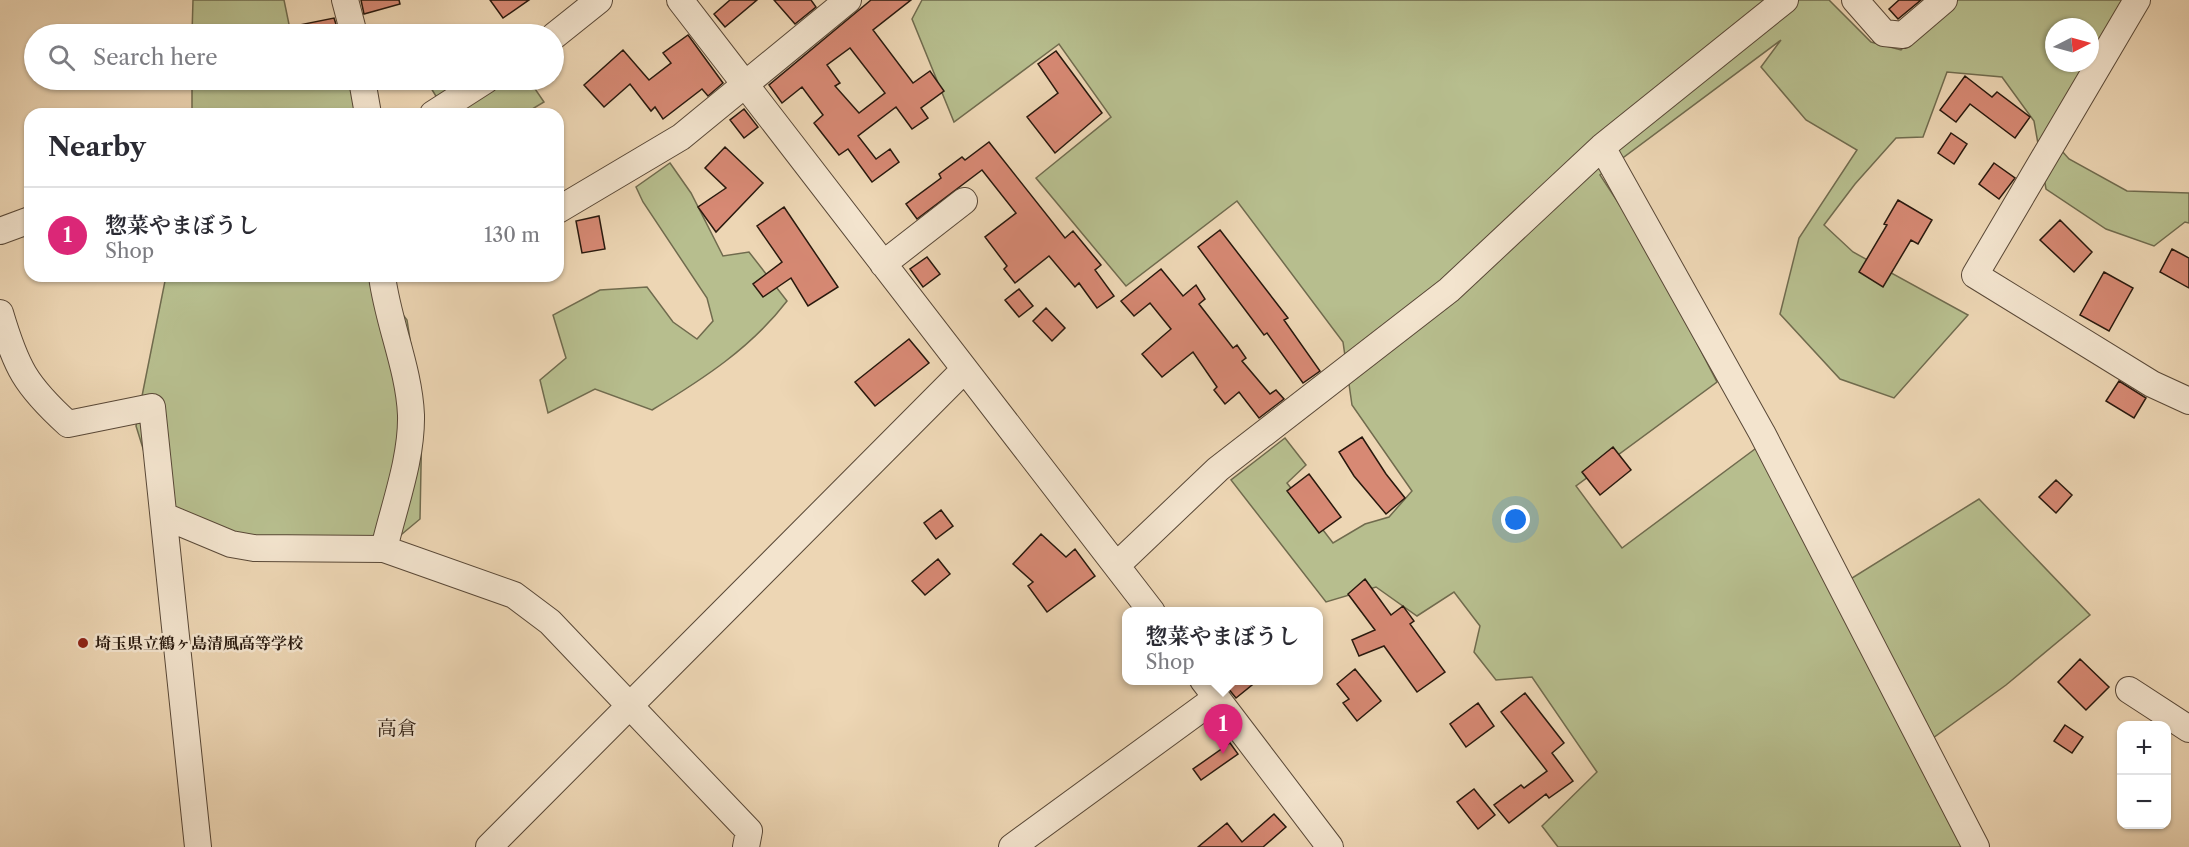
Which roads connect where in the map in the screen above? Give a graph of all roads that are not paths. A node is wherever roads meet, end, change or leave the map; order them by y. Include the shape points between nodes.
1 (345, 0) edge
2 (599, 0) edge
3 (680, 0) edge
4 (848, 0) edge
5 (1785, 0) edge
6 (1855, 0) edge
7 (1944, 0) edge
8 (2137, 0) edge
9 (351, 24) edge
10 (564, 28) edge
11 (746, 86) junction
12 (364, 90) edge
13 (470, 90) edge
14 (368, 108) edge
15 (442, 108) edge
16 (1602, 147) junction
17 (964, 201) dead end
18 (564, 206) edge
19 (24, 222) edge
20 (0, 231) edge
21 (883, 264) junction
22 (383, 282) edge
23 (0, 313) edge
24 (964, 370) junction
25 (2189, 400) edge
26 (164, 516) junction
27 (384, 549) junction
28 (1117, 564) junction
29 (1148, 607) edge
30 (1210, 689) edge
31 (2129, 690) dead end
32 (630, 703) junction
33 (2189, 729) edge
34 (198, 847) edge
35 (489, 847) edge
36 (746, 847) edge
37 (1012, 847) edge
38 (1330, 847) edge
39 (1976, 847) edge

1 - 9 street
2 - 10 street
3 - 11 street
4 - 11 street
5 - 16 street
6 - 7 street via 1884,33 1903,35
8 - 25 street via 1975,275 2152,384
11 - 18 street via 681,137
11 - 21 street
12 - 14 street
13 - 15 street
16 - 28 street via 1449,290 1218,469
16 - 39 street via 1762,433
17 - 21 street
19 - 20 street
21 - 24 street
22 - 27 street via 411,413 411,438
23 - 26 street via 14,359 38,397 68,424 152,407
24 - 28 street
24 - 32 street
26 - 27 street via 231,544 254,548
26 - 34 street
27 - 32 street via 514,595 550,622
28 - 29 street
30 - 37 street
30 - 38 street
31 - 33 street
32 - 35 street
32 - 36 street via 749,831

